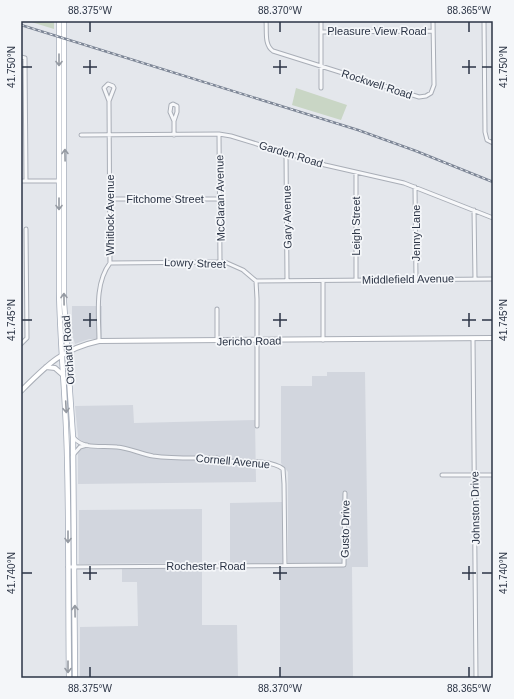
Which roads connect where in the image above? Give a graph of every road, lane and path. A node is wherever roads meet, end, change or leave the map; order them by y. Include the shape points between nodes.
1 (59, 21) edge
2 (64, 21) edge
3 (266, 21) edge
4 (321, 21) edge
5 (433, 21) edge
6 (484, 21) edge
7 (433, 31) junction
8 (321, 32) junction
9 (21, 57) edge
10 (321, 66) junction
11 (321, 88) dead end
12 (109, 101) junction
13 (174, 121) junction
14 (219, 134) junction
15 (21, 135) edge
16 (25, 135) junction
17 (81, 135) dead end
18 (109, 135) junction
19 (174, 135) junction
20 (493, 143) edge
21 (286, 153) junction
22 (356, 172) junction
23 (21, 181) edge
24 (26, 181) junction
25 (59, 181) junction
26 (415, 187) junction
27 (220, 198) junction
28 (110, 199) junction
29 (474, 210) junction
30 (493, 218) edge
31 (26, 229) dead end
32 (220, 262) junction
33 (110, 263) junction
34 (21, 272) edge
35 (26, 272) junction
36 (416, 279) junction
37 (475, 279) junction
38 (493, 279) edge
39 (287, 280) junction
40 (323, 280) junction
41 (356, 280) junction
42 (256, 281) junction
43 (217, 309) dead end
44 (493, 338) edge
45 (473, 339) junction
46 (323, 340) junction
47 (99, 341) junction
48 (217, 341) junction
49 (256, 341) junction
50 (21, 344) edge
51 (68, 352) junction
52 (62, 354) junction
53 (46, 367) junction
54 (63, 375) junction
55 (21, 391) edge
56 (257, 426) dead end
57 (73, 437) junction
58 (86, 445) junction
59 (74, 456) junction
60 (442, 475) dead end
61 (475, 475) junction
62 (493, 475) edge
63 (345, 493) dead end
64 (344, 565) joint
65 (285, 566) junction
66 (68, 567) junction
67 (74, 567) junction
68 (69, 678) edge
69 (75, 678) edge
70 (476, 678) edge

1 -> 25 main road, Orchard Road
51 -> 2 main road, Orchard Road via 64,288
3 - 10 street, Rockwell Road via 267,43 270,50
4 - 8 street
5 - 7 street, Rockwell Road
6 - 20 street via 484,121 487,140
7 - 8 street, Pleasure View Road
7 - 10 street, Rockwell Road via 434,84 431,93 423,97
8 - 10 street
9 - 16 street via 25,58
10 - 11 street
12 - 12 street via 104,88 108,84 114,88
12 - 18 street, Whitlock Avenue
13 - 13 street via 178,109 173,104 170,108
13 - 19 street
14 - 19 street, Garden Road
14 - 21 street, Garden Road
14 - 27 street, McClaran Avenue
15 - 16 street
16 - 24 street
17 - 18 street, Garden Road
18 - 19 street, Garden Road
18 - 28 street, Whitlock Avenue
21 - 22 street, Garden Road
21 - 39 street, Gary Avenue
22 - 26 street, Garden Road
22 - 41 street, Leigh Street
23 - 24 street
24 - 25 street
25 -> 52 main road, Orchard Road
26 - 29 street, Garden Road
26 - 36 street, Jenny Lane
27 - 28 street, Fitchome Street
27 - 32 street, McClaran Avenue
28 - 33 street, Whitlock Avenue
29 - 30 street, Garden Road
29 - 37 street
31 - 35 street
32 - 33 street, Lowry Street
32 - 42 street, Lowry Street via 243,270
33 - 47 street, Whitlock Avenue via 102,276 100,288
34 - 35 street
35 - 50 street via 27,338
36 - 37 street, Middlefield Avenue
36 - 41 street, Middlefield Avenue
37 - 38 street, Middlefield Avenue
39 - 40 street
39 - 42 street
40 - 41 street, Middlefield Avenue
40 - 46 street
42 - 49 street
43 - 48 street
44 - 45 main road, Jericho Road
45 - 46 main road, Jericho Road
45 - 61 street, Johnston Drive
46 - 49 main road, Jericho Road
47 - 48 main road, Jericho Road
47 - 51 main road, Jericho Road
48 - 49 main road, Jericho Road
49 - 56 street
51 - 52 main road, Jericho Road
51 - 57 main road, Orchard Road
52 - 53 main road, Jericho Road
52 - 54 main road, Orchard Road
53 - 54 main road via 55,368
53 - 55 main road, Jericho Road
54 -> 66 main road, Orchard Road via 68,457
57 - 58 street, Cornell Avenue via 80,444
57 - 59 main road, Orchard Road
58 - 59 street via 80,447
58 - 65 street, Cornell Avenue via 120,447 161,457 218,458 223,461 279,465 283,469 284,484
59 - 67 main road, Orchard Road
60 - 61 street
61 - 62 street
61 - 70 street, Johnston Drive
63 - 64 street, Gusto Drive
64 - 65 street, Rochester Road
65 - 67 street, Rochester Road
66 - 67 street, Rochester Road
66 -> 68 main road, Orchard Road
69 -> 67 main road, Orchard Road

